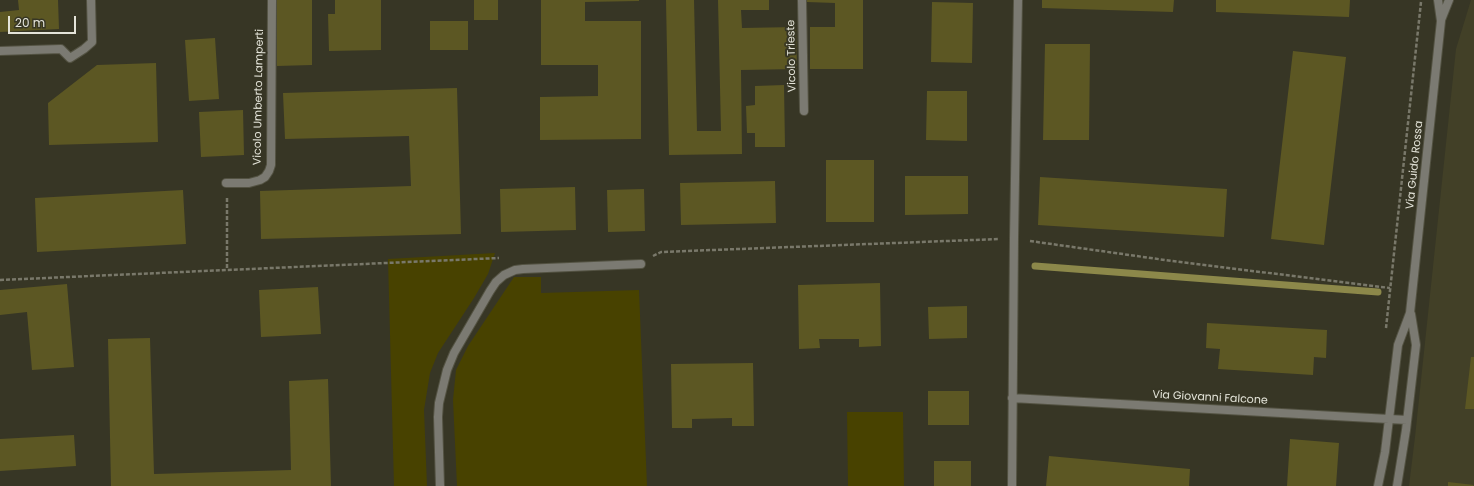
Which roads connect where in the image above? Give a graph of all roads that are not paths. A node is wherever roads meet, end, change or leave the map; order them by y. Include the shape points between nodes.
1 (91, 0) edge
2 (272, 0) edge
3 (802, 0) edge
4 (1018, 0) edge
5 (1438, 0) edge
6 (1449, 0) edge
7 (1441, 21) junction
8 (0, 51) edge
9 (804, 111) dead end
10 (226, 183) road end
11 (641, 264) road end
12 (1410, 313) junction
13 (1012, 398) junction
14 (1390, 418) junction
15 (1407, 420) junction
16 (440, 486) edge
17 (1012, 486) edge
18 (1378, 486) edge
19 (1397, 486) edge

1 - 8 street via 92,42 70,58 61,49
2 - 10 street, Vicolo Umberto Lamperti via 271,165 265,177 260,180 249,183
3 - 9 street, Vicolo Trieste
4 - 13 street
5 - 7 street, Via Guido Rossa
6 - 7 street, Via Guido Rossa
7 - 12 street, Via Guido Rossa
11 - 16 street via 523,269 504,275 496,282 454,353 447,370 438,417
12 - 14 street, Via Guido Rossa via 1398,345
12 - 15 street, Via Guido Rossa via 1416,345
13 - 14 street, Via Giovanni Falcone
13 - 17 street
14 - 15 street, Via Giovanni Falcone
14 - 18 street, Via Guido Rossa
15 - 19 street, Via Guido Rossa

